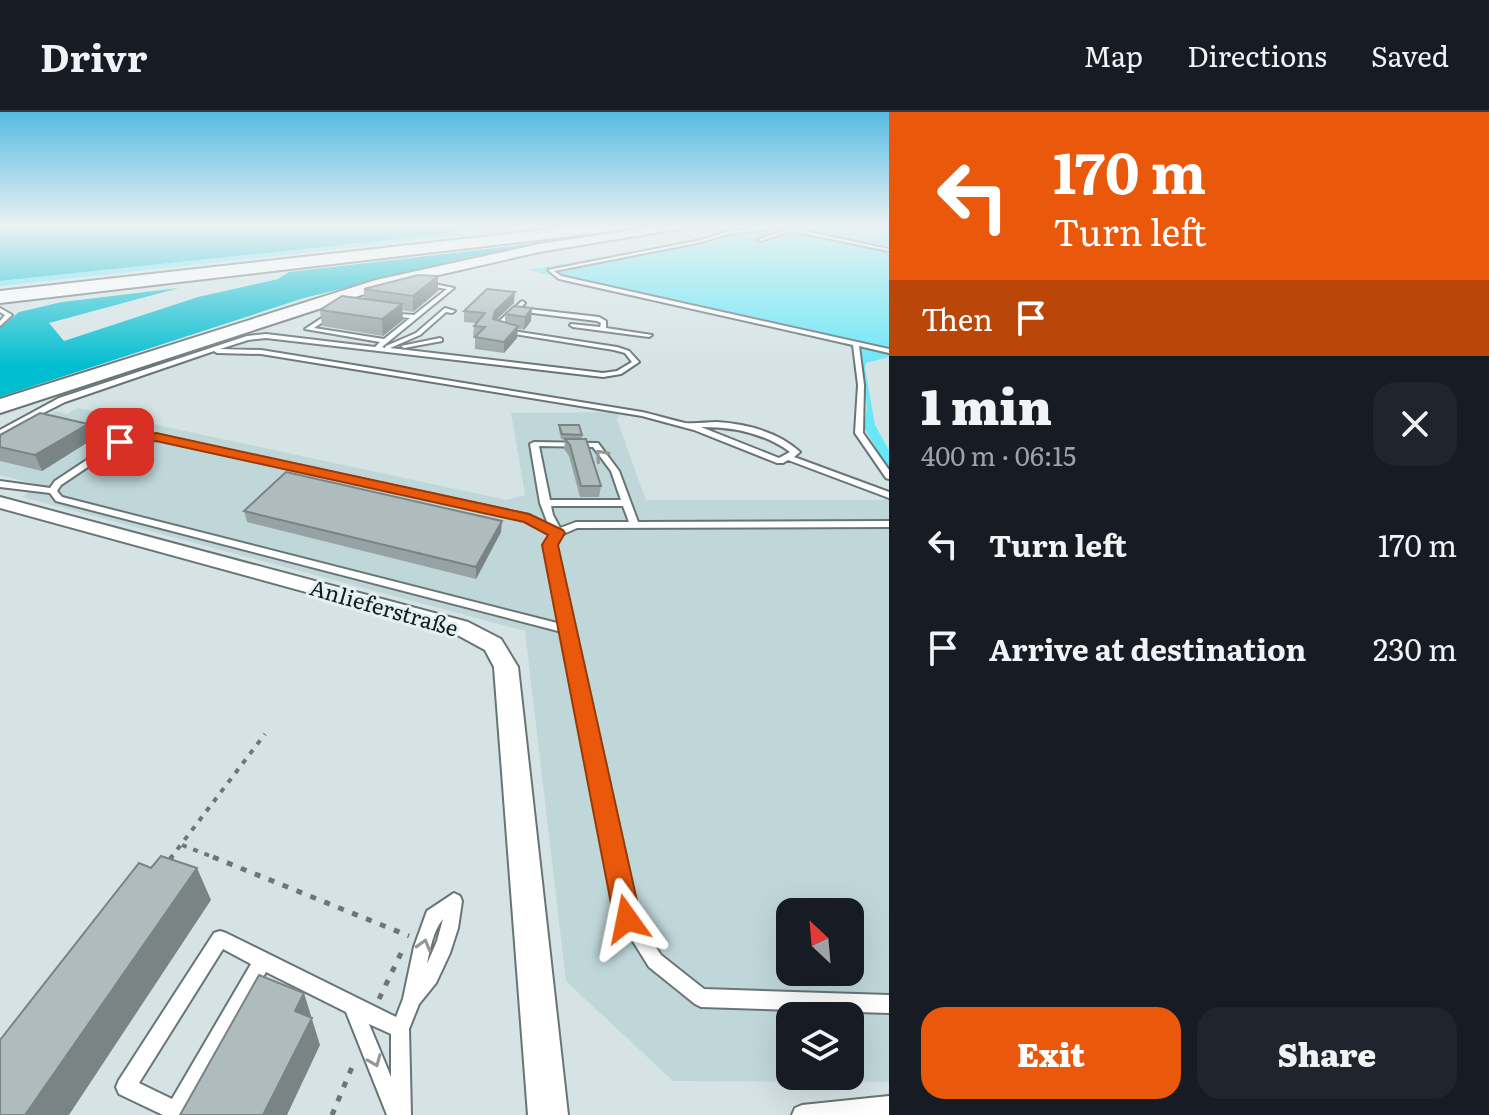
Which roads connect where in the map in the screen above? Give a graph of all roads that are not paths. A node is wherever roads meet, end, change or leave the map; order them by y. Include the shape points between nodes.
1 (183, 273) edge
2 (194, 273) edge
3 (428, 273) edge
4 (554, 273) edge
5 (418, 285) edge
6 (0, 294) edge
7 (342, 307) edge
8 (0, 310) edge
9 (452, 311) dead end
10 (386, 313) edge
11 (415, 317) junction
12 (0, 324) edge
13 (573, 325) dead end
14 (603, 329) junction
15 (649, 335) dead end
16 (440, 340) dead end
17 (856, 344) junction
18 (383, 347) junction
19 (205, 351) junction
20 (889, 351) edge
21 (0, 406) edge
22 (687, 426) junction
23 (0, 433) edge
24 (790, 458) junction
25 (889, 476) edge
26 (0, 484) edge
27 (53, 491) junction
28 (889, 495) edge
29 (0, 502) edge
30 (545, 503) junction
31 (626, 503) junction
32 (634, 524) junction
33 (889, 524) edge
34 (557, 533) junction
35 (565, 629) junction
36 (454, 901) dead end
37 (263, 960) junction
38 (889, 1004) edge
39 (353, 1008) junction
40 (400, 1029) junction
41 (889, 1106) edge
42 (843, 1113) edge
43 (399, 1115) edge
44 (548, 1115) edge
45 (802, 1115) edge

1 - 6 highway
2 - 6 highway
3 - 21 main road
4 - 17 lane
5 - 11 lane via 451,288
7 - 18 lane via 308,329
8 - 12 lane via 9,315
9 - 18 lane via 445,310 418,334
10 - 11 lane
11 - 18 lane
13 - 14 lane
14 - 15 lane
14 - 18 lane via 599,319 519,306 497,330 615,348 636,362 619,373
16 - 18 lane
17 - 20 lane
17 - 25 lane via 859,433
18 - 19 lane via 266,336
19 - 22 lane via 261,352 563,399
19 - 23 lane via 62,400
22 - 24 lane via 780,461
22 - 24 lane via 713,422 738,427 787,445 796,452
24 - 28 lane
26 - 27 lane
27 - 34 lane via 120,442 156,437 529,518
27 - 35 lane via 59,499
29 - 44 street, Anlieferstraße via 460,627 493,645 506,667
30 - 31 lane
31 -> 30 lane via 615,471 595,445 534,444
30 - 34 lane
31 - 32 lane
32 - 33 lane
32 - 34 lane via 576,525
34 - 35 lane via 550,545
35 - 38 lane via 627,919 655,961 701,998
36 - 40 lane via 443,950
37 - 37 lane via 220,939 126,1087 176,1111
37 - 39 lane
39 - 40 lane
39 -> 43 lane
40 - 43 lane
41 - 42 lane
42 - 45 lane

